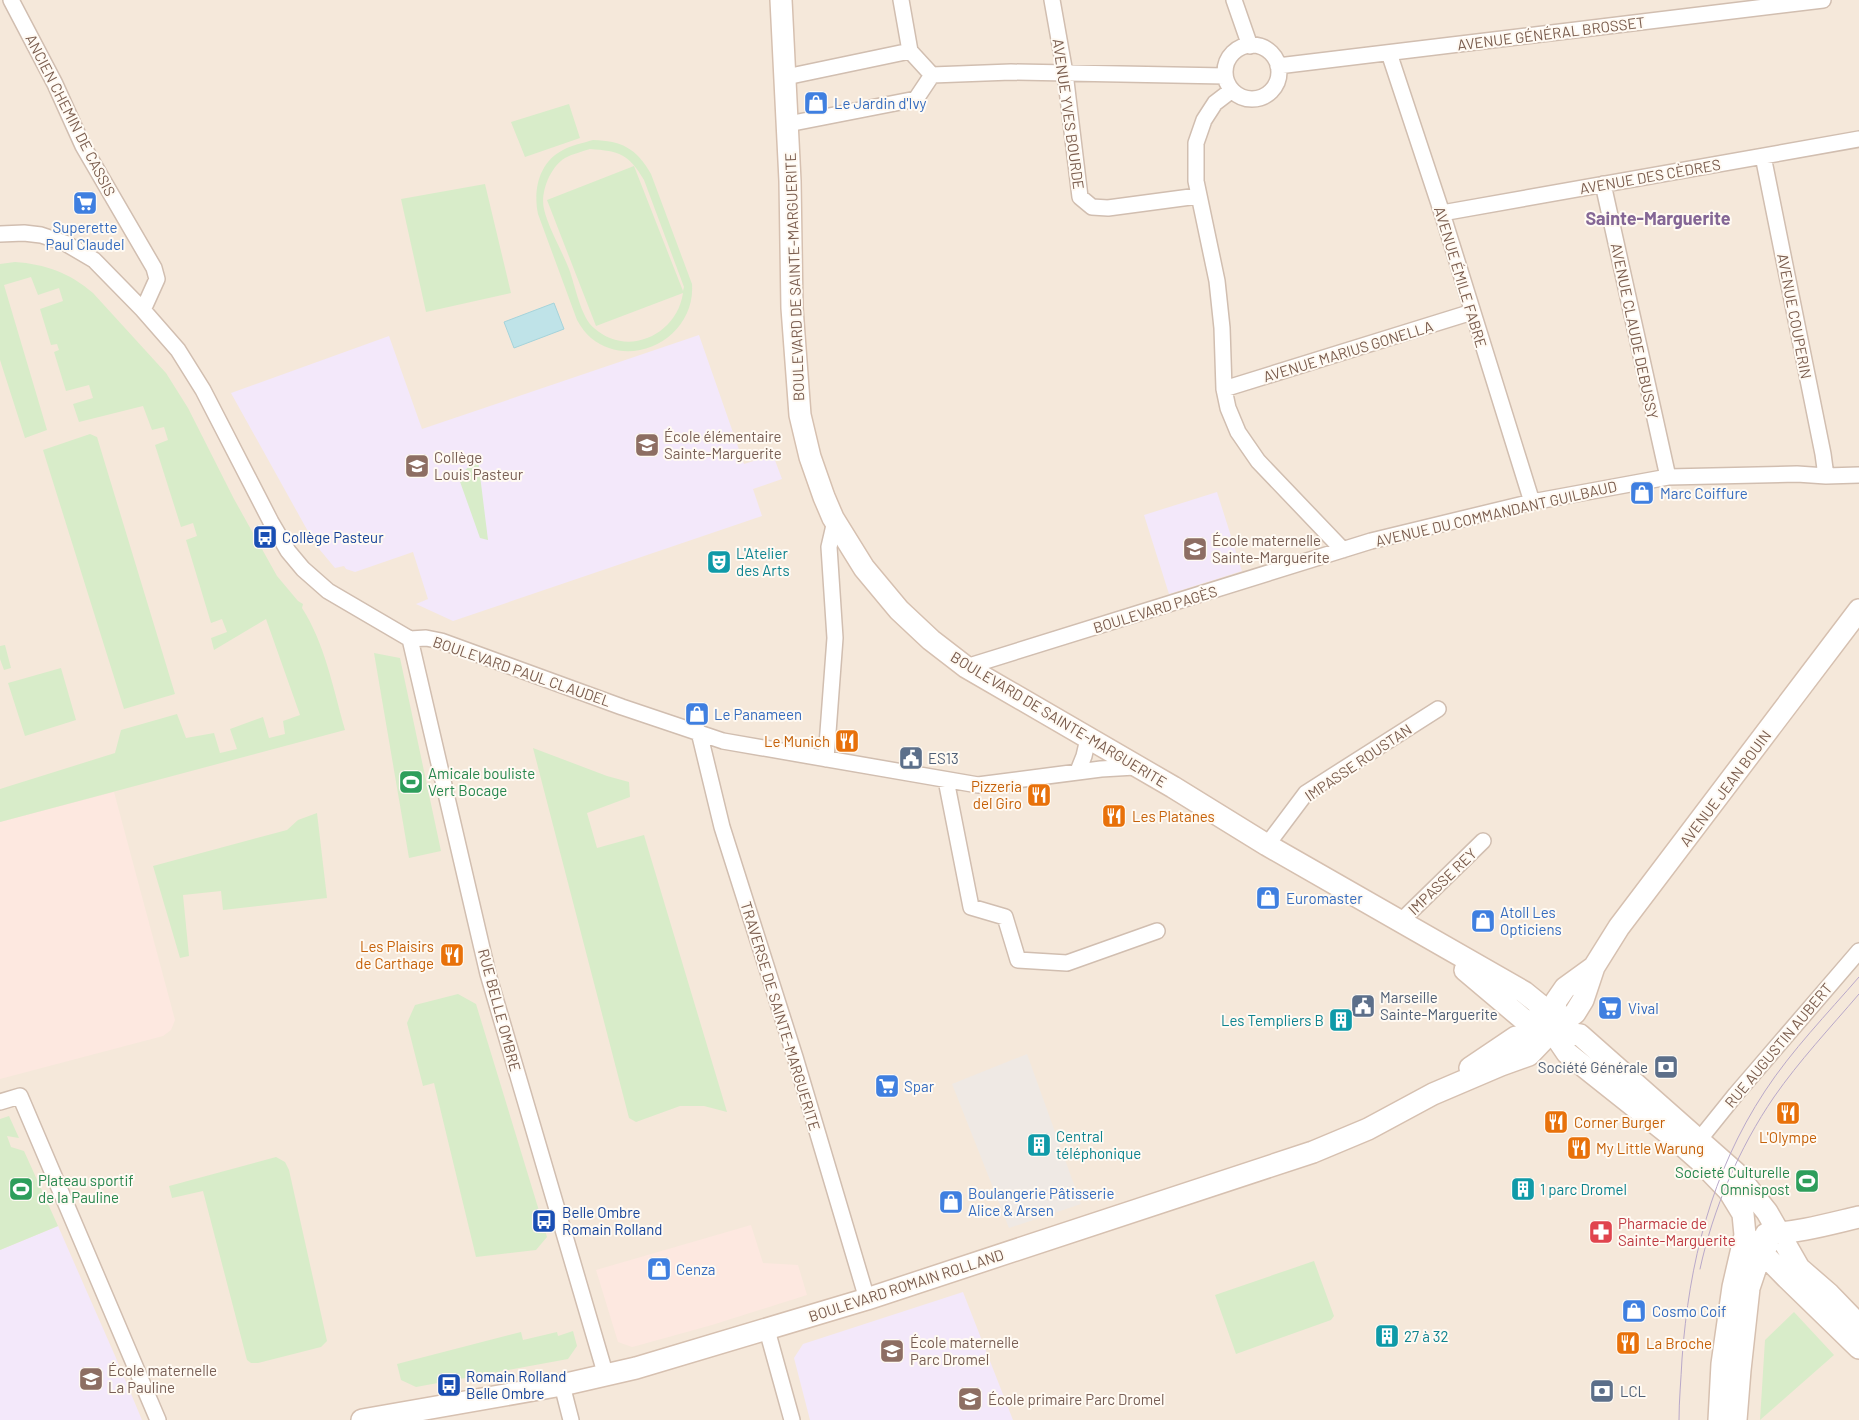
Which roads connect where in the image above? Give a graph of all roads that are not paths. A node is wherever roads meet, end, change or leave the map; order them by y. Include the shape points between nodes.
1 (11, 0) edge
2 (781, 0) edge
3 (901, 0) edge
4 (1052, 0) edge
5 (1234, 0) edge
6 (1823, 0) edge
7 (1250, 46) junction
8 (910, 51) junction
9 (1389, 53) junction
10 (1278, 66) junction
11 (1065, 73) junction
12 (932, 75) junction
13 (786, 76) junction
14 (1225, 76) junction
15 (1232, 90) junction
16 (788, 124) junction
17 (1859, 139) edge
18 (1763, 156) junction
19 (1603, 184) junction
20 (1198, 196) junction
21 (1442, 213) junction
22 (0, 234) edge
23 (143, 310) junction
24 (1472, 312) junction
25 (1224, 389) junction
26 (1859, 475) edge
27 (1826, 476) junction
28 (1668, 477) junction
29 (1532, 502) junction
30 (835, 521) junction
31 (1343, 550) junction
32 (1859, 610) edge
33 (410, 639) junction
34 (966, 668) junction
35 (1438, 709) dead end
36 (700, 732) junction
37 (1088, 739) junction
38 (826, 759) junction
39 (1135, 767) junction
40 (1078, 772) junction
41 (946, 780) junction
42 (1483, 841) dead end
43 (1267, 845) junction
44 (1408, 925) junction
45 (1157, 931) dead end
46 (1859, 951) edge
47 (1552, 1030) junction
48 (0, 1102) edge
49 (1699, 1140) junction
50 (1859, 1217) edge
51 (1779, 1234) junction
52 (1746, 1235) junction
53 (1761, 1252) junction
54 (867, 1299) junction
55 (1859, 1325) edge
56 (768, 1330) junction
57 (1859, 1348) edge
58 (606, 1376) junction
59 (562, 1385) junction
60 (158, 1420) edge
61 (362, 1420) edge
62 (571, 1420) edge
63 (792, 1420) edge
64 (1719, 1420) edge
65 (1736, 1420) edge

1 - 23 street, ANCIEN CHEMIN DE CASSIS via 83,146 154,268 157,280
2 - 13 main road, BOULEVARD DE SAINTE-MARGUERITE
3 - 8 street
4 - 11 street, AVENUE YVES BOURDE
5 - 7 street
6 - 9 street, AVENUE GÉNÉRAL BROSSET
7 - 10 street via 1270,53
7 - 14 street via 1234,52 1228,59
8 - 12 street
8 - 13 street
9 - 10 street, AVENUE GÉNÉRAL BROSSET
9 - 21 street, AVENUE ÉMILE FABRE
10 - 15 street via 1276,83 1264,96 1247,99
11 - 12 street
11 - 14 street
11 - 20 street, AVENUE YVES BOURDE via 1080,197 1092,207 1108,208
12 - 16 street via 916,99 911,101
13 - 16 main road, BOULEVARD DE SAINTE-MARGUERITE
14 - 15 street
15 - 20 street via 1215,103 1204,120 1196,143
16 - 30 main road, BOULEVARD DE SAINTE-MARGUERITE via 792,308 800,415 810,457
17 - 18 street, AVENUE DES CÈDRES
18 - 19 street, AVENUE DES CÈDRES
18 - 27 street, AVENUE COUPERIN
19 - 21 street, AVENUE DES CÈDRES
19 - 28 street, AVENUE CLAUDE DEBUSSY
20 - 25 street via 1216,281 1222,328
21 - 24 street, AVENUE ÉMILE FABRE
22 - 23 street, BOULEVARD PAUL CLAUDEL via 30,234 65,243 94,260
23 - 33 street, BOULEVARD PAUL CLAUDEL via 178,350 203,390 288,551 328,591
24 - 25 street, AVENUE MARIUS GONELLA
24 - 29 street, AVENUE ÉMILE FABRE
25 - 31 street via 1238,432 1258,461
26 - 27 street, AVENUE DU COMMANDANT GUILBAUD
27 - 28 street, AVENUE DU COMMANDANT GUILBAUD
28 - 29 street, AVENUE DU COMMANDANT GUILBAUD
29 - 31 street, AVENUE DU COMMANDANT GUILBAUD
30 - 34 main road, BOULEVARD DE SAINTE-MARGUERITE via 864,568 900,610
30 - 38 street via 829,547 835,638
31 - 34 street, BOULEVARD PAGÈS
32 - 47 main road, AVENUE JEAN BOUIN via 1620,927 1594,967 1575,1013
33 - 36 street, BOULEVARD PAUL CLAUDEL via 441,641
33 - 58 street, RUE BELLE OMBRE via 488,974
34 - 37 main road, BOULEVARD DE SAINTE-MARGUERITE
35 - 43 street, IMPASSE ROUSTAN via 1306,793
36 - 38 street, BOULEVARD PAUL CLAUDEL via 724,741
36 - 54 street, TRAVERSE DE SAINTE-MARGUERITE via 722,827
37 - 39 main road, BOULEVARD DE SAINTE-MARGUERITE
37 - 40 street
38 - 41 street, BOULEVARD PAUL CLAUDEL
39 - 40 street, BOULEVARD PAUL CLAUDEL
39 - 43 main road, BOULEVARD DE SAINTE-MARGUERITE
40 - 41 street, BOULEVARD PAUL CLAUDEL via 978,785
41 - 45 street via 971,907 1005,917 1018,960 1067,963
42 - 44 street, IMPASSE REY
43 - 44 main road, BOULEVARD DE SAINTE-MARGUERITE
44 - 47 main road, BOULEVARD DE SAINTE-MARGUERITE via 1523,1018
46 - 49 street, RUE AUGUSTIN AUBERT
47 - 49 main road, BOULEVARD DE SAINTE-MARGUERITE via 1580,1035
47 - 52 main road via 1567,1054 1674,1138 1729,1191 1743,1214
47 - 54 main road, BOULEVARD ROMAIN ROLLAND via 1529,1055 1433,1094 1368,1129 1313,1152
48 - 60 street via 20,1096
49 - 51 main road, BOULEVARD DE SAINTE-MARGUERITE via 1736,1173 1757,1198
50 - 51 main road
51 - 52 main road
51 - 53 main road
51 - 55 main road, BOULEVARD DE SAINTE-MARGUERITE via 1799,1268
52 - 53 main road
52 - 64 main road via 1733,1287 1722,1364
53 - 57 main road
53 - 65 main road via 1749,1288
54 - 56 main road, BOULEVARD ROMAIN ROLLAND
56 - 58 main road, BOULEVARD ROMAIN ROLLAND
56 - 63 street
58 - 59 main road, BOULEVARD ROMAIN ROLLAND
59 - 61 main road, BOULEVARD ROMAIN ROLLAND
59 - 62 street

